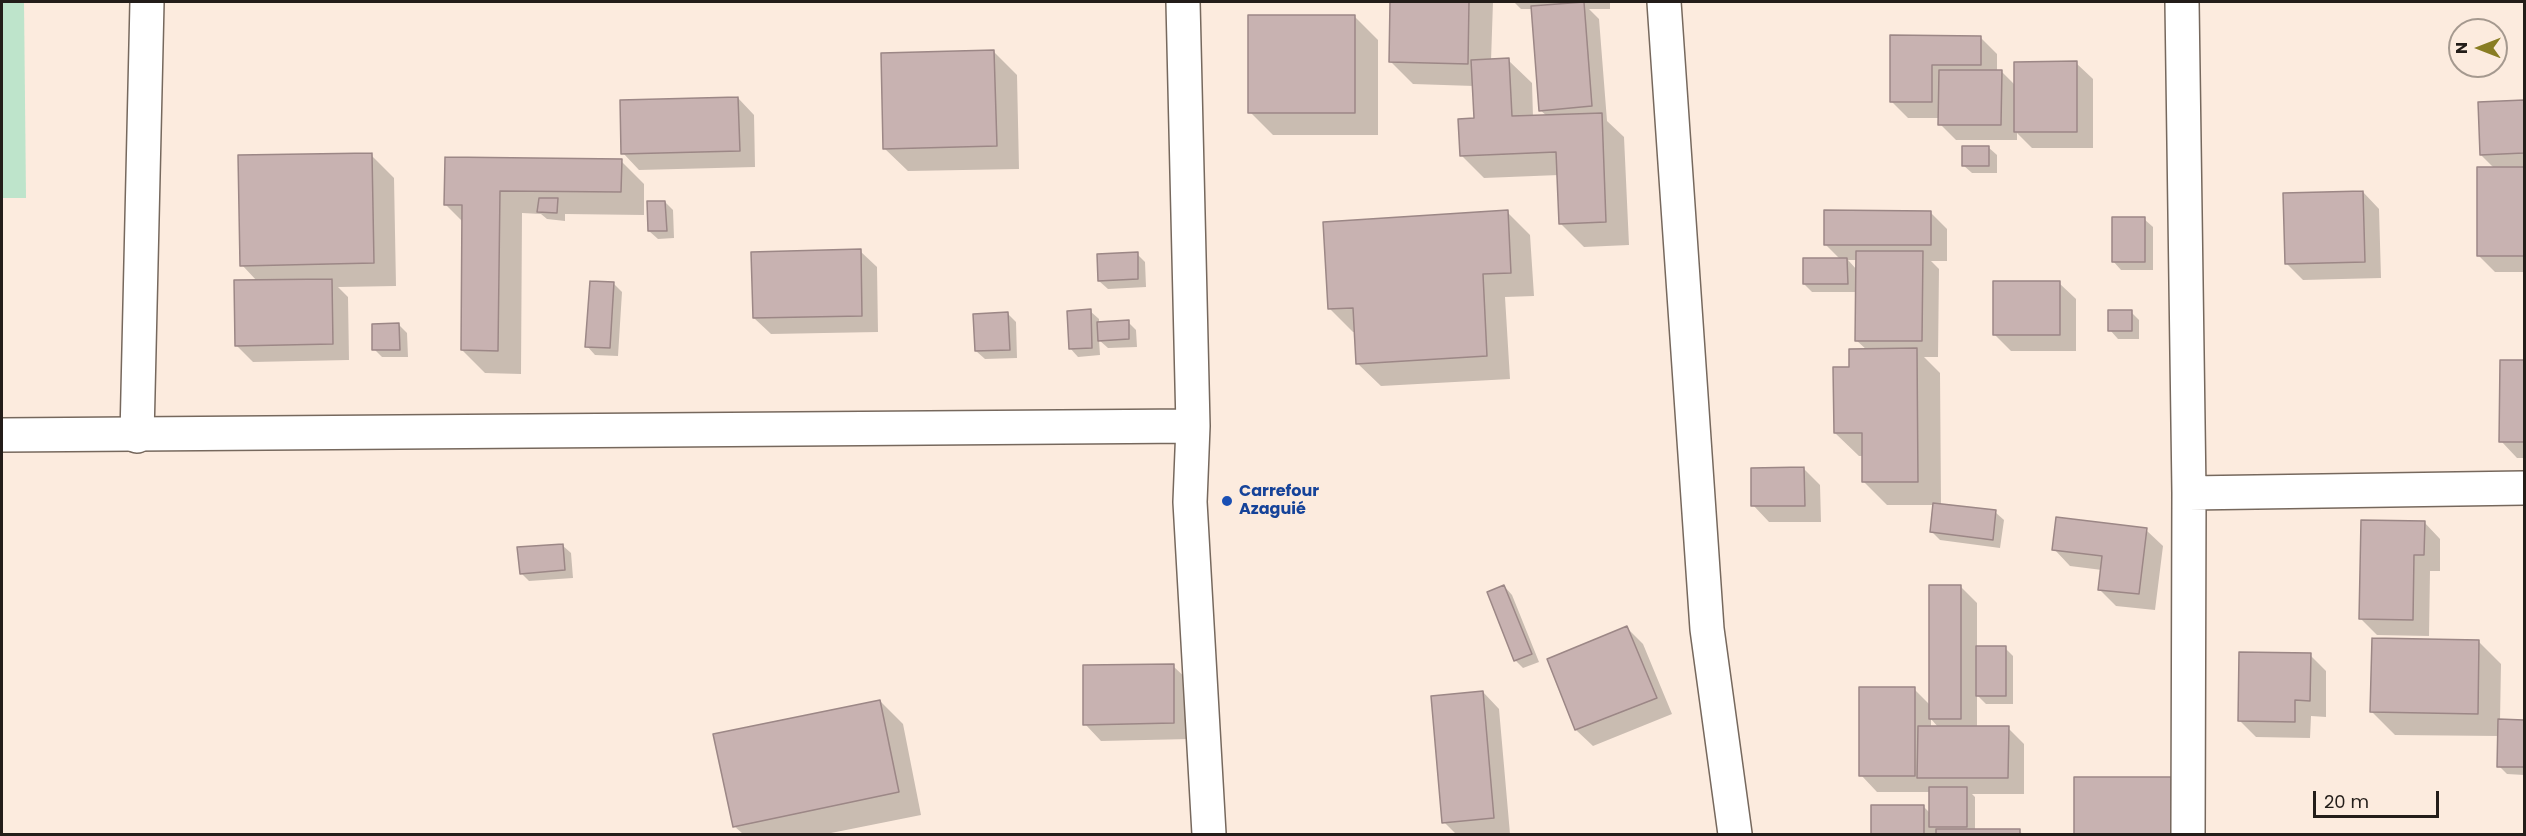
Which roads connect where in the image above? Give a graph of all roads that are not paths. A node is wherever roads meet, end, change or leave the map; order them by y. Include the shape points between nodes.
1 (147, 2) edge
2 (1183, 2) edge
3 (1664, 2) edge
4 (2182, 2) edge
5 (1192, 426) junction
6 (2, 435) edge
7 (137, 436) junction
8 (2524, 488) edge
9 (2190, 493) junction
10 (1209, 834) edge
11 (1735, 834) edge
12 (2188, 834) edge

1 - 7 street
2 - 5 street
3 - 11 street via 1707,629
4 - 9 street
5 - 7 street
5 - 10 street via 1190,502
6 - 7 street
8 - 9 street
9 - 12 street

